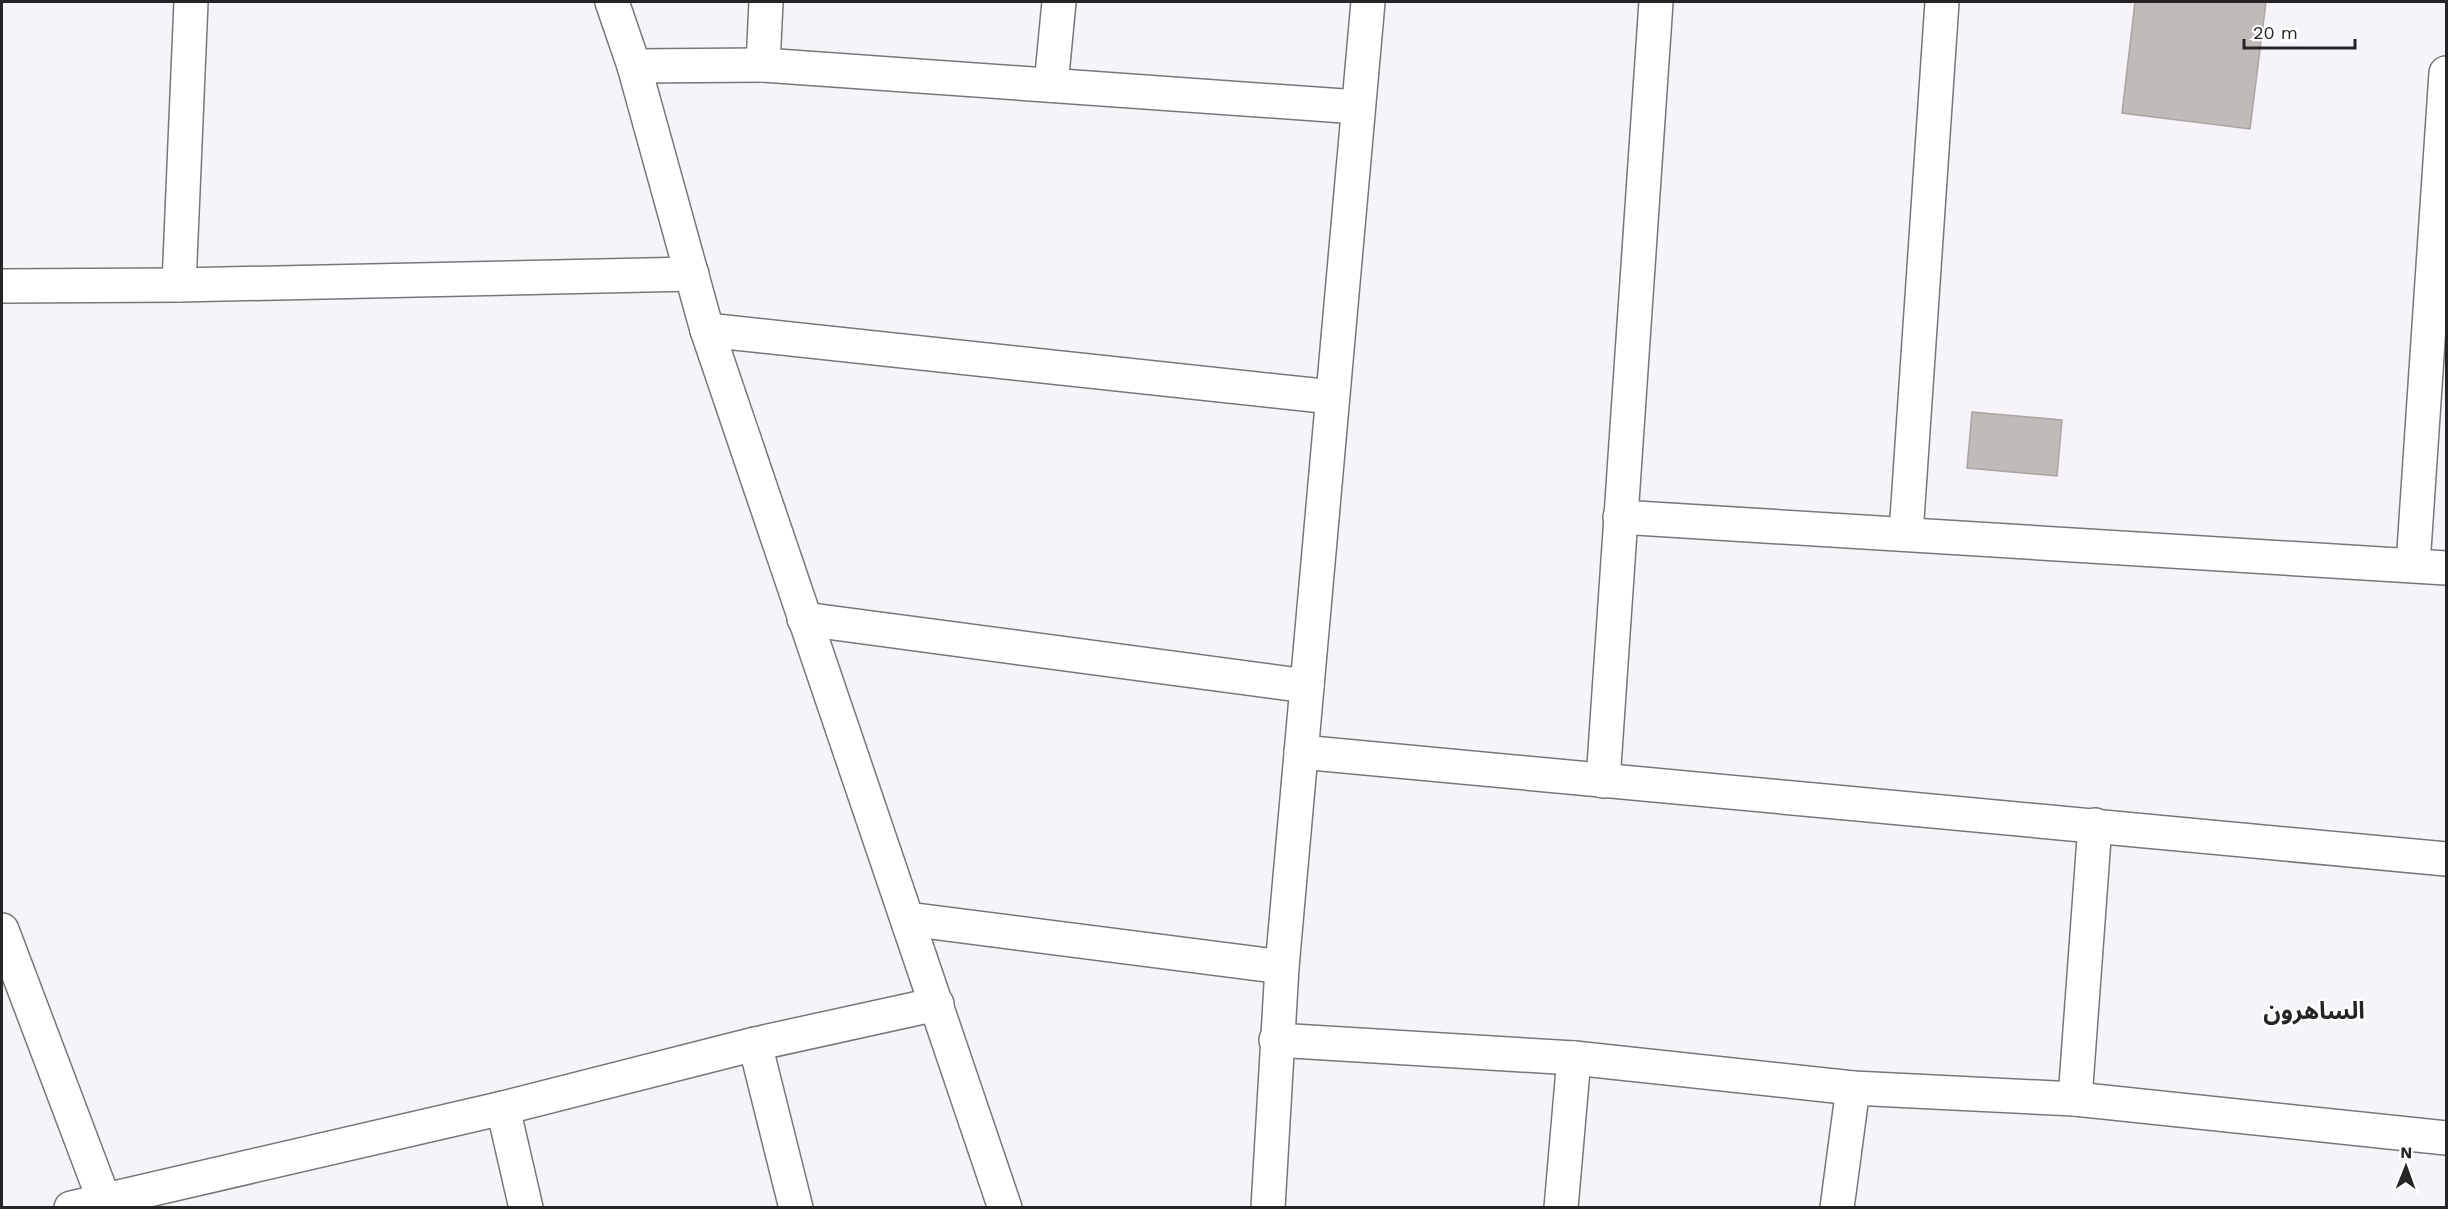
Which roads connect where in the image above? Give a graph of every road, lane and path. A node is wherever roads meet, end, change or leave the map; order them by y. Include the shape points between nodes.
1 (191, 2) edge
2 (612, 2) edge
3 (766, 2) edge
4 (1059, 2) edge
5 (1368, 2) edge
6 (1656, 2) edge
7 (1942, 2) edge
8 (634, 66) junction
9 (763, 66) junction
10 (2446, 73) edge
11 (1051, 85) junction
12 (1358, 107) junction
13 (692, 274) junction
14 (179, 285) junction
15 (2, 286) edge
16 (707, 330) junction
17 (1332, 397) junction
18 (1620, 517) junction
19 (1906, 534) junction
20 (2413, 566) junction
21 (2446, 568) edge
22 (804, 619) junction
23 (1307, 686) junction
24 (1301, 752) junction
25 (1603, 781) junction
26 (2095, 825) junction
27 (2446, 859) edge
28 (908, 919) junction
29 (2, 930) edge
30 (1282, 967) junction
31 (937, 1004) junction
32 (1276, 1040) junction
33 (755, 1044) junction
34 (1574, 1058) junction
35 (1853, 1088) junction
36 (2075, 1099) junction
37 (503, 1108) junction
38 (2446, 1138) edge
39 (104, 1200) junction
40 (71, 1208) edge
41 (526, 1208) edge
42 (796, 1208) edge
43 (1005, 1208) edge
44 (1268, 1208) edge
45 (1561, 1208) edge
46 (1837, 1208) edge

1 - 14 street
2 - 8 street
3 - 9 street
4 - 11 street
5 - 12 street
6 - 18 street
7 - 19 street
8 - 9 street
8 - 13 street
9 - 11 street
10 - 20 street
11 - 12 street
12 - 17 street
13 - 14 street
13 - 16 street
14 - 15 street
16 - 17 street
16 - 22 street
17 - 23 street
18 - 19 street
18 - 25 street
19 - 20 street
20 - 21 street
22 - 23 street
22 - 28 street
23 - 24 street
24 - 25 street
24 - 30 street
25 - 26 street
26 - 27 street
26 - 36 street
28 - 30 street
28 - 31 street
29 - 39 street
30 - 32 street
31 - 33 street
31 - 43 street
32 - 34 street
32 - 44 street
33 - 37 street
33 - 42 street
34 - 35 street
34 - 45 street
35 - 36 street
35 - 46 street
36 - 38 street
37 - 39 street
37 - 41 street
39 - 40 street

